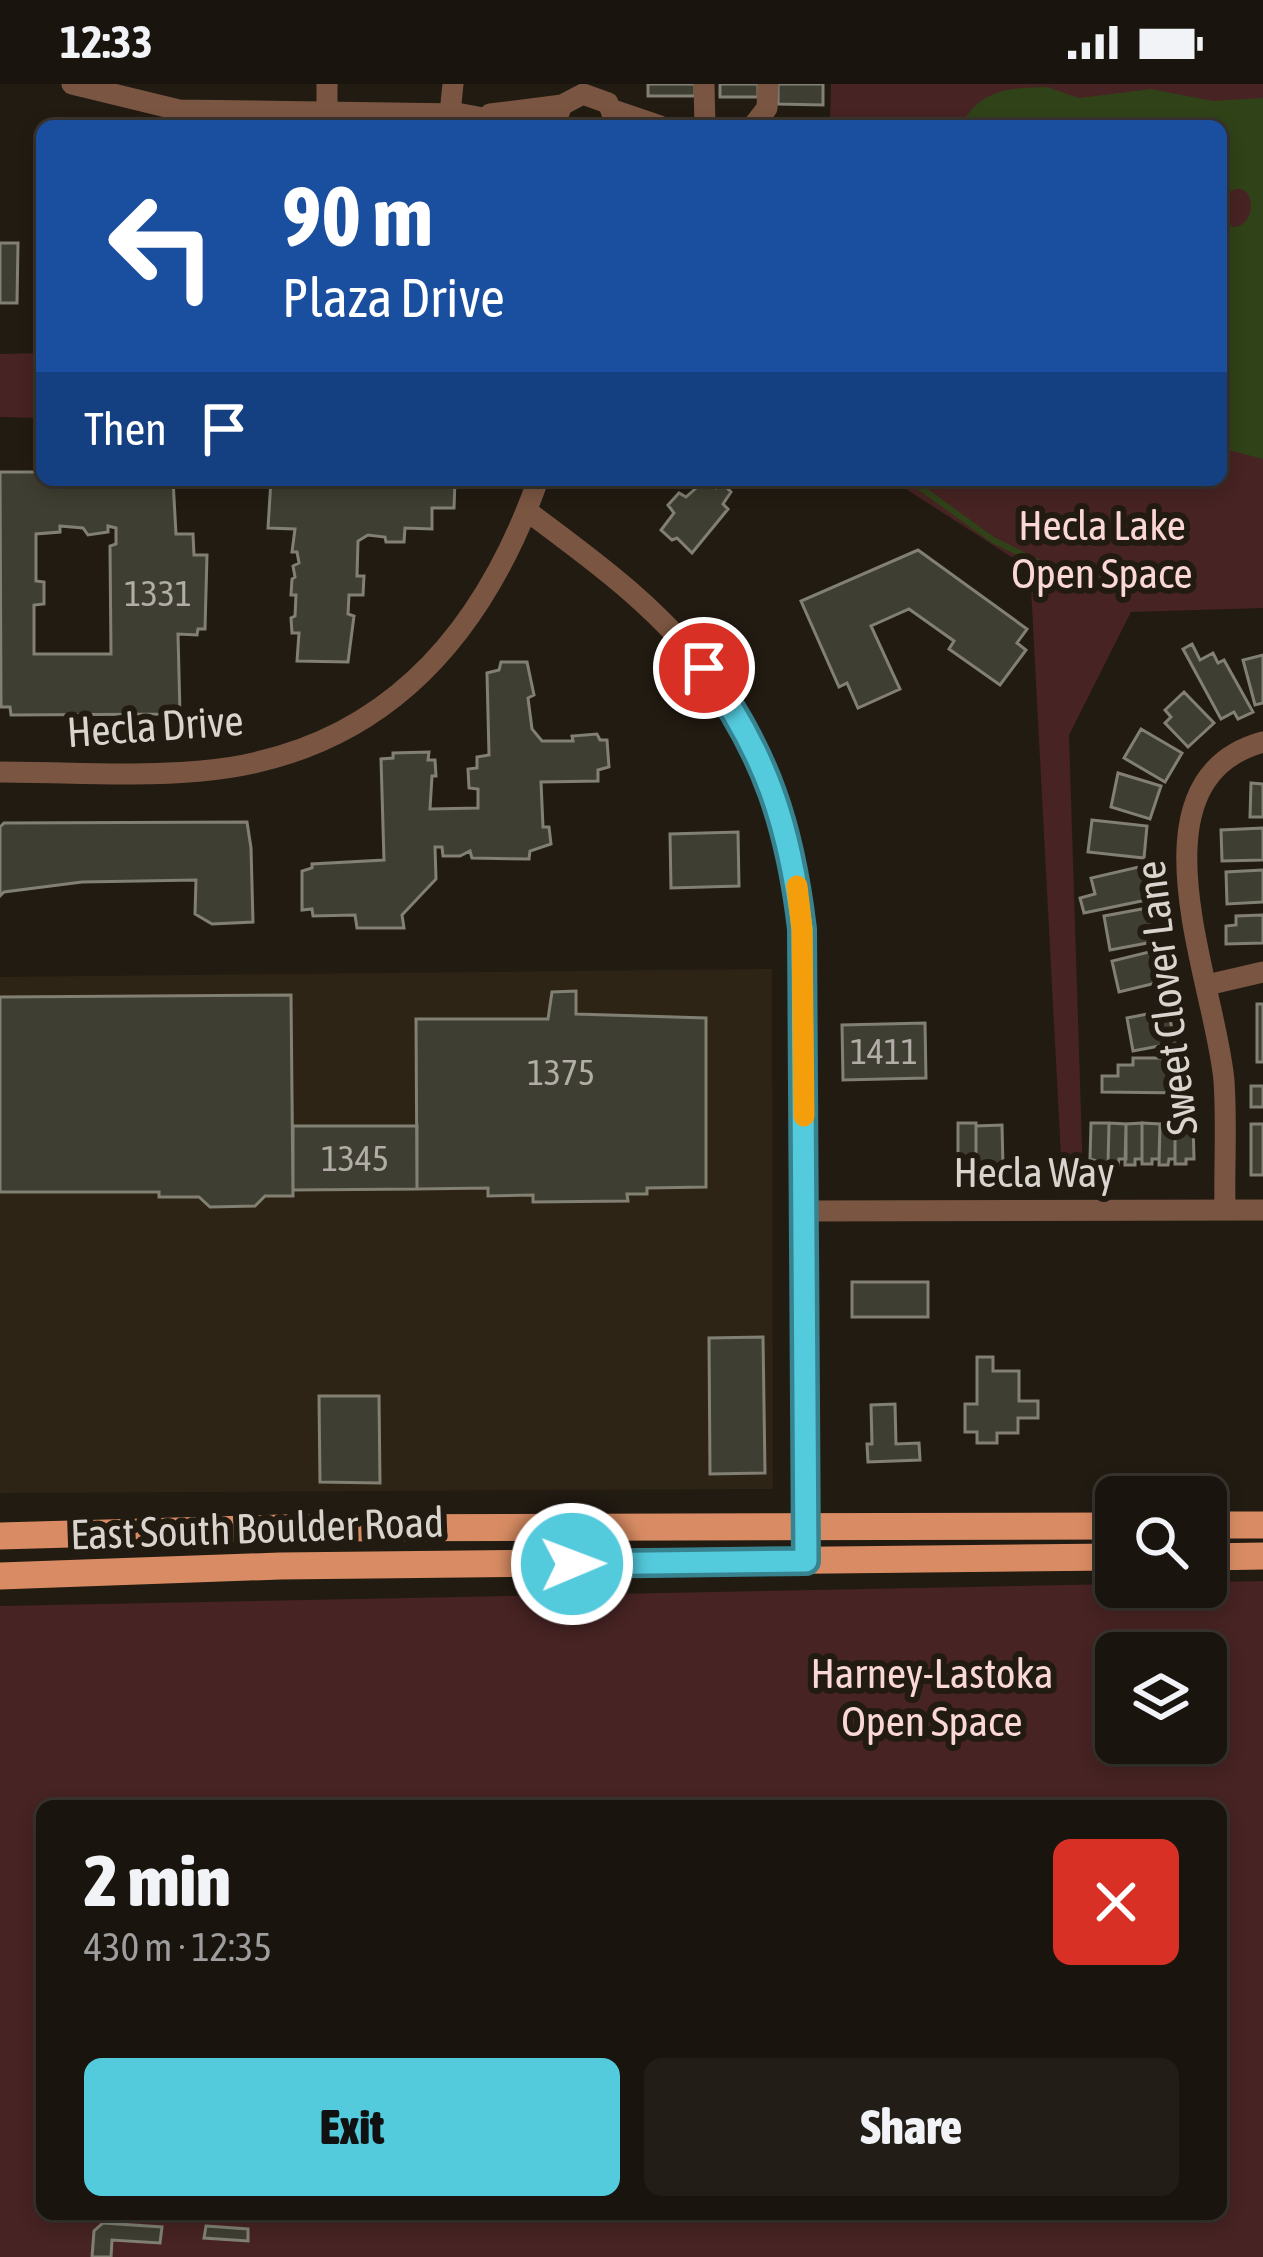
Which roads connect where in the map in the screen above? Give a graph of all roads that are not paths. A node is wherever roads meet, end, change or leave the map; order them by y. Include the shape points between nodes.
1 (72, 84) edge
2 (327, 84) edge
3 (453, 84) edge
4 (704, 84) edge
5 (768, 84) edge
6 (563, 104) edge
7 (608, 104) edge
8 (327, 112) junction
9 (464, 117) edge
10 (179, 118) edge
11 (646, 120) edge
12 (705, 120) edge
13 (758, 120) edge
14 (536, 486) edge
15 (527, 511) junction
16 (1263, 742) edge
17 (0, 772) edge
18 (1263, 972) edge
19 (1207, 986) junction
20 (1225, 1210) junction
21 (1263, 1210) edge
22 (805, 1211) junction
23 (1263, 1525) edge
24 (1095, 1526) edge
25 (1227, 1526) edge
26 (804, 1528) junction
27 (0, 1536) edge
28 (1263, 1556) edge
29 (1227, 1557) edge
30 (1095, 1558) edge
31 (806, 1561) junction
32 (0, 1576) edge

1 - 10 street
2 - 8 street
3 - 9 street
4 - 12 street
5 - 13 street
6 - 7 street via 583,94
6 - 9 street
7 - 11 street
8 - 9 street
8 - 10 street
14 - 15 street, Hecla Drive
15 - 17 street, Hecla Drive via 502,568 437,662 342,733 201,771
15 - 22 street via 679,635 722,692 784,819 802,929
16 - 19 street, Sweet Clover Lane via 1208,775 1187,819 1185,862
18 - 19 street
19 - 20 street, Sweet Clover Lane via 1224,1080
20 - 21 street, Hecla Way
20 - 22 street, Hecla Way
22 - 26 street
23 - 25 main road
24 - 26 main road, East South Boulder Road
26 - 27 main road, East South Boulder Road
26 - 31 street
28 - 29 main road
30 - 31 main road, East South Boulder Road
31 - 32 main road, East South Boulder Road

